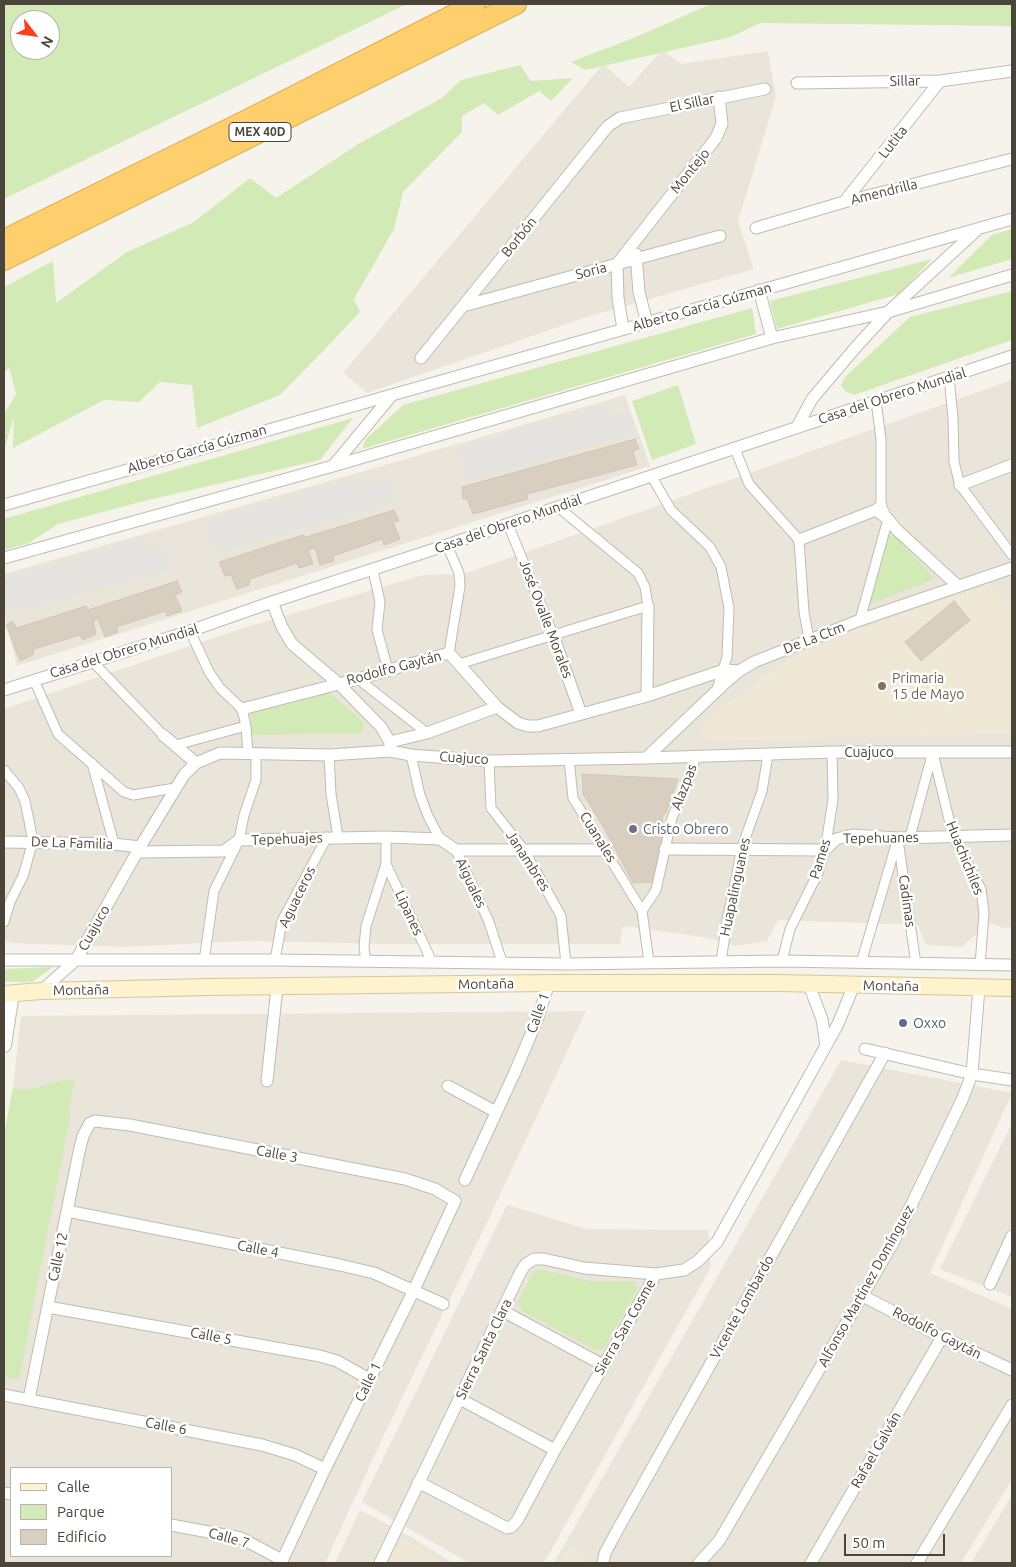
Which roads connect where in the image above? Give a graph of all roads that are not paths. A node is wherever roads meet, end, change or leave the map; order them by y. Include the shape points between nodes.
1 (475, 4) edge
2 (516, 4) edge
3 (1012, 70) edge
4 (940, 81) junction
5 (797, 83) dead end
6 (765, 89) dead end
7 (719, 97) junction
8 (620, 118) joint
9 (1012, 159) edge
10 (844, 202) junction
11 (1010, 218) edge
12 (756, 228) dead end
13 (979, 228) junction
14 (720, 236) dead end
15 (637, 237) junction
16 (4, 240) edge
17 (4, 260) edge
18 (636, 260) junction
19 (617, 264) junction
20 (1012, 275) edge
21 (759, 290) junction
22 (463, 306) junction
23 (888, 312) junction
24 (646, 323) junction
25 (623, 329) junction
26 (772, 338) junction
27 (1012, 356) edge
28 (421, 358) dead end
29 (949, 377) junction
30 (392, 395) junction
31 (876, 401) junction
32 (797, 427) junction
33 (735, 449) junction
34 (333, 466) junction
35 (1012, 466) edge
36 (652, 477) junction
37 (960, 485) junction
38 (4, 505) edge
39 (558, 507) junction
40 (878, 508) junction
41 (888, 519) junction
42 (508, 524) junction
43 (799, 540) junction
44 (448, 545) junction
45 (1012, 555) edge
46 (4, 558) edge
47 (1012, 568) edge
48 (372, 570) junction
49 (958, 586) junction
50 (272, 602) junction
51 (648, 606) junction
52 (860, 620) junction
53 (190, 631) junction
54 (553, 634) junction
55 (809, 639) junction
56 (449, 652) junction
57 (93, 662) junction
58 (459, 664) junction
59 (388, 670) junction
60 (724, 670) junction
61 (738, 671) junction
62 (358, 679) junction
63 (34, 680) junction
64 (338, 683) junction
65 (4, 690) edge
66 (717, 691) junction
67 (648, 696) junction
68 (497, 708) junction
69 (242, 709) junction
70 (581, 714) junction
71 (246, 726) junction
72 (427, 733) junction
73 (163, 735) joint
74 (176, 746) junction
75 (390, 746) junction
76 (832, 752) junction
77 (1012, 752) edge
78 (933, 753) junction
79 (252, 754) junction
80 (329, 755) junction
81 (411, 755) junction
82 (768, 755) junction
83 (696, 756) junction
84 (646, 758) junction
85 (569, 759) junction
86 (489, 761) junction
87 (92, 763) junction
88 (196, 763) junction
89 (4, 770) edge
90 (175, 788) junction
91 (1012, 835) edge
92 (953, 836) junction
93 (333, 837) junction
94 (386, 837) junction
95 (910, 837) junction
96 (898, 838) junction
97 (440, 839) junction
98 (239, 840) junction
99 (33, 841) junction
100 (4, 842) edge
101 (114, 844) junction
102 (138, 849) junction
103 (665, 849) junction
104 (456, 850) junction
105 (524, 850) junction
106 (606, 850) junction
107 (741, 850) junction
108 (825, 850) junction
109 (386, 864) junction
110 (642, 911) junction
111 (4, 922) edge
112 (4, 960) edge
113 (76, 960) junction
114 (274, 960) junction
115 (204, 961) junction
116 (782, 961) junction
117 (366, 962) junction
118 (432, 962) junction
119 (502, 962) junction
120 (649, 962) junction
121 (722, 962) junction
122 (597, 963) junction
123 (861, 963) junction
124 (566, 964) junction
125 (916, 964) junction
126 (980, 965) junction
127 (1012, 965) edge
128 (550, 983) junction
129 (596, 983) junction
130 (778, 983) junction
131 (809, 985) junction
132 (854, 986) junction
133 (277, 987) junction
134 (979, 988) junction
135 (1012, 988) edge
136 (41, 991) junction
137 (8, 993) edge
138 (4, 1044) edge
139 (826, 1046) junction
140 (865, 1048) dead end
141 (884, 1053) junction
142 (972, 1074) junction
143 (1012, 1080) edge
144 (267, 1082) dead end
145 (448, 1086) dead end
146 (496, 1112) junction
147 (95, 1121) joint
148 (465, 1180) dead end
149 (455, 1202) joint
150 (67, 1211) junction
151 (1012, 1236) edge
152 (656, 1274) junction
153 (990, 1284) dead end
154 (413, 1292) junction
155 (863, 1296) junction
156 (443, 1304) dead end
157 (48, 1307) junction
158 (503, 1311) junction
159 (942, 1337) junction
160 (603, 1365) junction
161 (1012, 1370) edge
162 (369, 1379) junction
163 (4, 1394) edge
164 (29, 1399) junction
165 (460, 1399) junction
166 (1012, 1405) edge
167 (556, 1450) junction
168 (325, 1469) junction
169 (418, 1482) junction
170 (172, 1525) edge
171 (282, 1562) edge
172 (380, 1563) edge
173 (603, 1563) edge
174 (699, 1563) edge
175 (810, 1563) edge
176 (917, 1563) edge

1 - 16 highway, MEX 40D
2 - 17 highway, MEX 40D
3 - 4 street, Sillar
4 - 5 street, Sillar
4 - 10 street, Lutita
6 - 7 street, El Sillar
7 - 8 street, El Sillar
7 - 15 street, Montejo via 722,124 716,138
8 - 22 street, Borbón via 608,126
9 - 10 street, Amendrilla
10 - 12 street, Amendrilla
11 - 13 street, Alberto García Gúzman
13 - 21 street, Alberto García Gúzman
13 - 23 street
14 - 18 street, Soria
15 - 18 street
15 - 19 street, Montejo
18 - 19 street, Soria
18 - 24 street
19 - 22 street, Soria
19 - 25 street
20 - 23 street
21 - 24 street, Alberto García Gúzman
21 - 26 street
22 - 28 street, Borbón
23 - 26 street
23 - 32 street via 812,399
24 - 25 street, Alberto García Gúzman
25 - 30 street, Alberto García Gúzman
26 - 34 street
27 - 29 street, Casa del Obrero Mundial
29 - 31 street, Casa del Obrero Mundial
29 - 37 street via 954,462
30 - 34 street
30 - 38 street, Alberto García Gúzman
31 - 32 street, Casa del Obrero Mundial
31 - 40 street via 881,439
32 - 33 street, Casa del Obrero Mundial
33 - 36 street, Casa del Obrero Mundial
33 - 43 street via 749,484
34 - 46 street
35 - 37 street
36 - 39 street, Casa del Obrero Mundial
36 - 60 street via 671,510 710,547 721,567 729,608
37 - 45 street
39 - 42 street, Casa del Obrero Mundial
39 - 51 street via 638,573 645,587
40 - 41 street
40 - 43 street
41 - 49 street
41 - 52 street
42 - 44 street, Casa del Obrero Mundial
42 - 54 street, José Ovalle Morales
43 - 55 street
44 - 48 street, Casa del Obrero Mundial
44 - 56 street via 459,573 460,586
47 - 49 street, De La Ctm
48 - 50 street, Casa del Obrero Mundial
48 - 59 street via 380,602 378,630
49 - 52 street, De La Ctm
50 - 53 street, Casa del Obrero Mundial
50 - 64 street via 292,644
51 - 54 street, Rodolfo Gaytán
51 - 67 street
52 - 55 street, De La Ctm
53 - 57 street, Casa del Obrero Mundial
53 - 69 street via 209,672
54 - 58 street, Rodolfo Gaytán
54 - 70 street, José Ovalle Morales
55 - 61 street, De La Ctm
56 - 58 street
56 - 59 street, Rodolfo Gaytán
57 - 63 street, Casa del Obrero Mundial
57 - 73 street
58 - 68 street
59 - 62 street, Rodolfo Gaytán
60 - 61 street
60 - 66 street
60 - 67 street
61 - 66 street, De La Ctm
62 - 64 street, Rodolfo Gaytán
62 - 72 street
63 - 65 street, Casa del Obrero Mundial
63 - 87 street via 58,734
64 - 69 street
64 - 75 street via 381,727
66 - 84 street, De La Ctm
67 - 70 street
68 - 70 street via 528,726
68 - 72 street
69 - 71 street
71 - 74 street
71 - 79 street
72 - 75 street
73 - 74 street
74 - 88 street
75 - 80 street, Cuajuco
75 - 81 street, Cuajuco
76 - 78 street, Cuajuco
76 - 82 street, Cuajuco
76 - 108 street, Pames via 833,800
77 - 78 street, Cuajuco
78 - 92 street, Huachichiles
78 - 95 street
79 - 80 street, Cuajuco
79 - 88 street, Cuajuco via 220,754
79 - 98 street via 256,780
80 - 93 street
81 - 86 street, Cuajuco
81 - 97 street, Aiguales via 420,796
82 - 83 street, Cuajuco
82 - 107 street, Huapalinguanes via 762,791
83 - 84 street, Cuajuco
83 - 103 street, Alazpas via 672,818
84 - 85 street, Cuajuco
85 - 86 street, Cuajuco
85 - 106 street, Cuanales via 573,798
86 - 105 street, Janambres via 491,808
87 - 90 street via 124,792 133,794
87 - 101 street
88 - 90 street, Cuajuco
89 - 99 street via 26,801
90 - 102 street, Cuajuco
91 - 92 street, Tepehuanes
92 - 95 street, Tepehuanes
92 - 126 street, Huachichiles via 981,889 984,913
93 - 94 street, Tepehuajes
93 - 98 street, Tepehuajes
93 - 114 street, Aguaceros via 282,921
94 - 97 street, Tepehuajes
94 - 109 street, Lipanes
95 - 96 street, Tepehuanes
96 - 108 street, Tepehuanes via 852,836 836,839
96 - 123 street
96 - 125 street, Cadimas
97 - 104 street, Aiguales
98 - 102 street, Tepehuajes via 224,851
98 - 115 street via 214,891
99 - 100 street, De La Familia
99 - 101 street, De La Familia
99 - 111 street
101 - 102 street, De La Familia
102 - 113 street, Cuajuco
103 - 107 street, Tepehuanes
103 - 110 street, Alazpas via 656,890
104 - 105 street
104 - 119 street, Aiguales via 489,922
105 - 106 street
105 - 124 street, Janambres via 561,916
106 - 110 street, Cuanales
107 - 108 street, Tepehuanes
107 - 121 street, Huapalinguanes
108 - 116 street, Pames via 818,873 790,929
109 - 117 street, Lipanes via 366,926
109 - 118 street, Lipanes
110 - 120 street
112 - 113 street
113 - 115 street, Montaña
113 - 136 street, Cuajuco
114 - 115 street, Montaña
114 - 117 street, Montaña
116 - 121 street, Montaña
116 - 123 street, Montaña
116 - 130 street
117 - 118 street, Montaña
118 - 119 street, Montaña
119 - 124 street, Montaña
120 - 121 street, Montaña
120 - 122 street, Montaña
122 - 124 street, Montaña
122 - 129 street
123 - 125 street, Montaña
125 - 126 street, Montaña
126 - 127 street, Montaña
128 - 129 main road, Montaña
128 - 133 main road, Montaña
128 - 146 street, Calle 1
129 - 130 main road, Montaña
130 - 131 main road, Montaña
131 - 132 main road, Montaña
131 - 139 street via 822,1019
132 - 134 main road, Montaña
132 - 139 street, Sierra San Cosme
133 - 136 main road, Montaña
133 - 144 street
134 - 135 main road, Montaña
134 - 142 street, Alfonso Martínez Domínguez
136 - 137 main road, Montaña
137 - 138 street, Montaña
139 - 152 street, Sierra San Cosme via 717,1242 698,1262 684,1270
140 - 141 street
141 - 142 street
141 - 173 street, Vicente Lombardo via 618,1529
142 - 143 street
142 - 155 street, Alfonso Martínez Domínguez via 893,1243
145 - 146 street
146 - 148 street, Calle 1
147 - 149 street, Calle 3 via 130,1125 404,1179 435,1189
147 - 150 street, Calle 12 via 90,1123 83,1136
149 - 154 street, Calle 1
150 - 154 street, Calle 4 via 340,1265 374,1273
150 - 157 street, Calle 12
151 - 153 street
152 - 158 street, Sierra Santa Clara via 584,1268 544,1258 534,1259 521,1272
152 - 160 street, Sierra San Cosme
154 - 156 street, Calle 4
154 - 162 street, Calle 1
155 - 159 street, Rodolfo Gaytán
155 - 174 street, Alfonso Martínez Domínguez via 718,1541
157 - 162 street, Calle 5 via 320,1356
157 - 164 street, Calle 12
158 - 160 street
158 - 165 street, Sierra Santa Clara
159 - 161 street, Rodolfo Gaytán
159 - 175 street, Rafael Galván
160 - 167 street, Sierra San Cosme
162 - 168 street, Calle 1
163 - 164 street, Calle 6
164 - 168 street, Calle 6 via 262,1445
165 - 167 street
165 - 169 street, Sierra Santa Clara
166 - 176 street
167 - 169 street, Sierra San Cosme via 517,1521 507,1528
168 - 171 street, Calle 1
169 - 172 street, Sierra Santa Clara
170 - 171 street, Calle 7 via 241,1538

